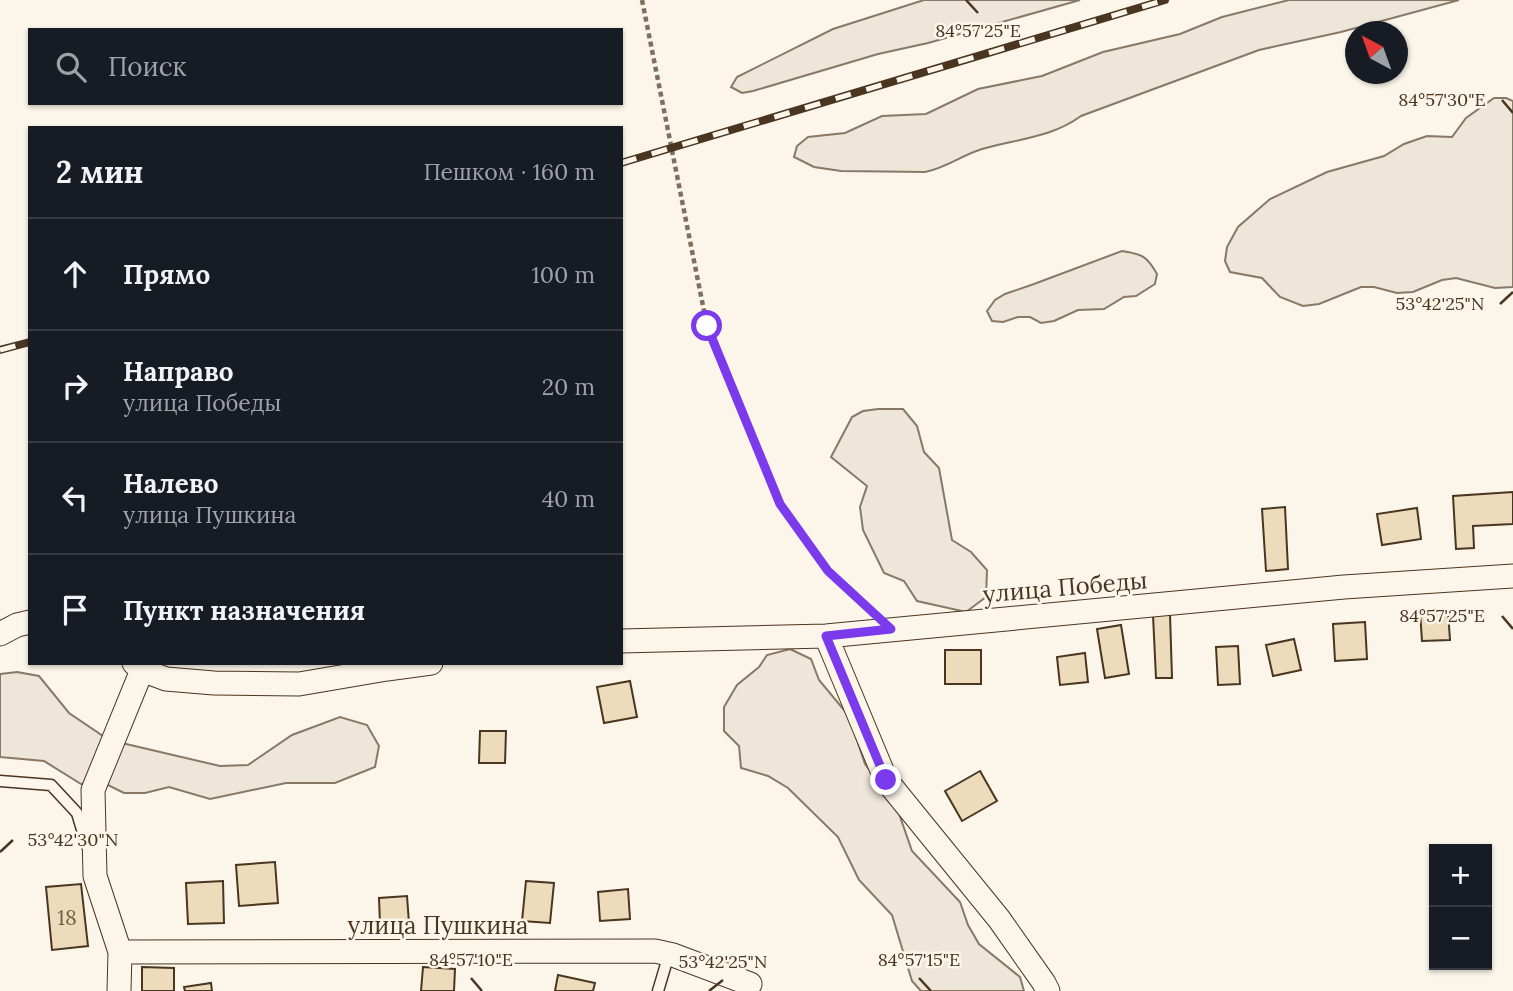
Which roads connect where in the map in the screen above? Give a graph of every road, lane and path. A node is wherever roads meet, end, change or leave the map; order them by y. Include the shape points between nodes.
1 (642, 0) edge
2 (1513, 576) edge
3 (28, 622) edge
4 (891, 629) junction
5 (0, 634) edge
6 (826, 636) junction
7 (623, 640) edge
8 (413, 665) edge
9 (138, 667) edge
10 (0, 780) edge
11 (95, 876) junction
12 (120, 952) junction
13 (669, 954) junction
14 (750, 984) dead end
15 (119, 991) edge
16 (658, 991) edge
17 (1048, 991) edge

1 - 4 path via 707,326 780,504 828,571
2 - 4 street, улица Победы
3 - 5 street
4 - 6 street, улица Победы
6 - 7 street, улица Победы
6 - 17 street via 886,780 999,919
8 - 9 street via 299,684 166,679
9 - 11 street via 93,790
10 - 11 lane via 51,785 77,813
11 - 12 street
12 - 13 street, улица Пушкина
12 - 15 street
13 - 14 street, улица Пушкина
13 - 16 lane

